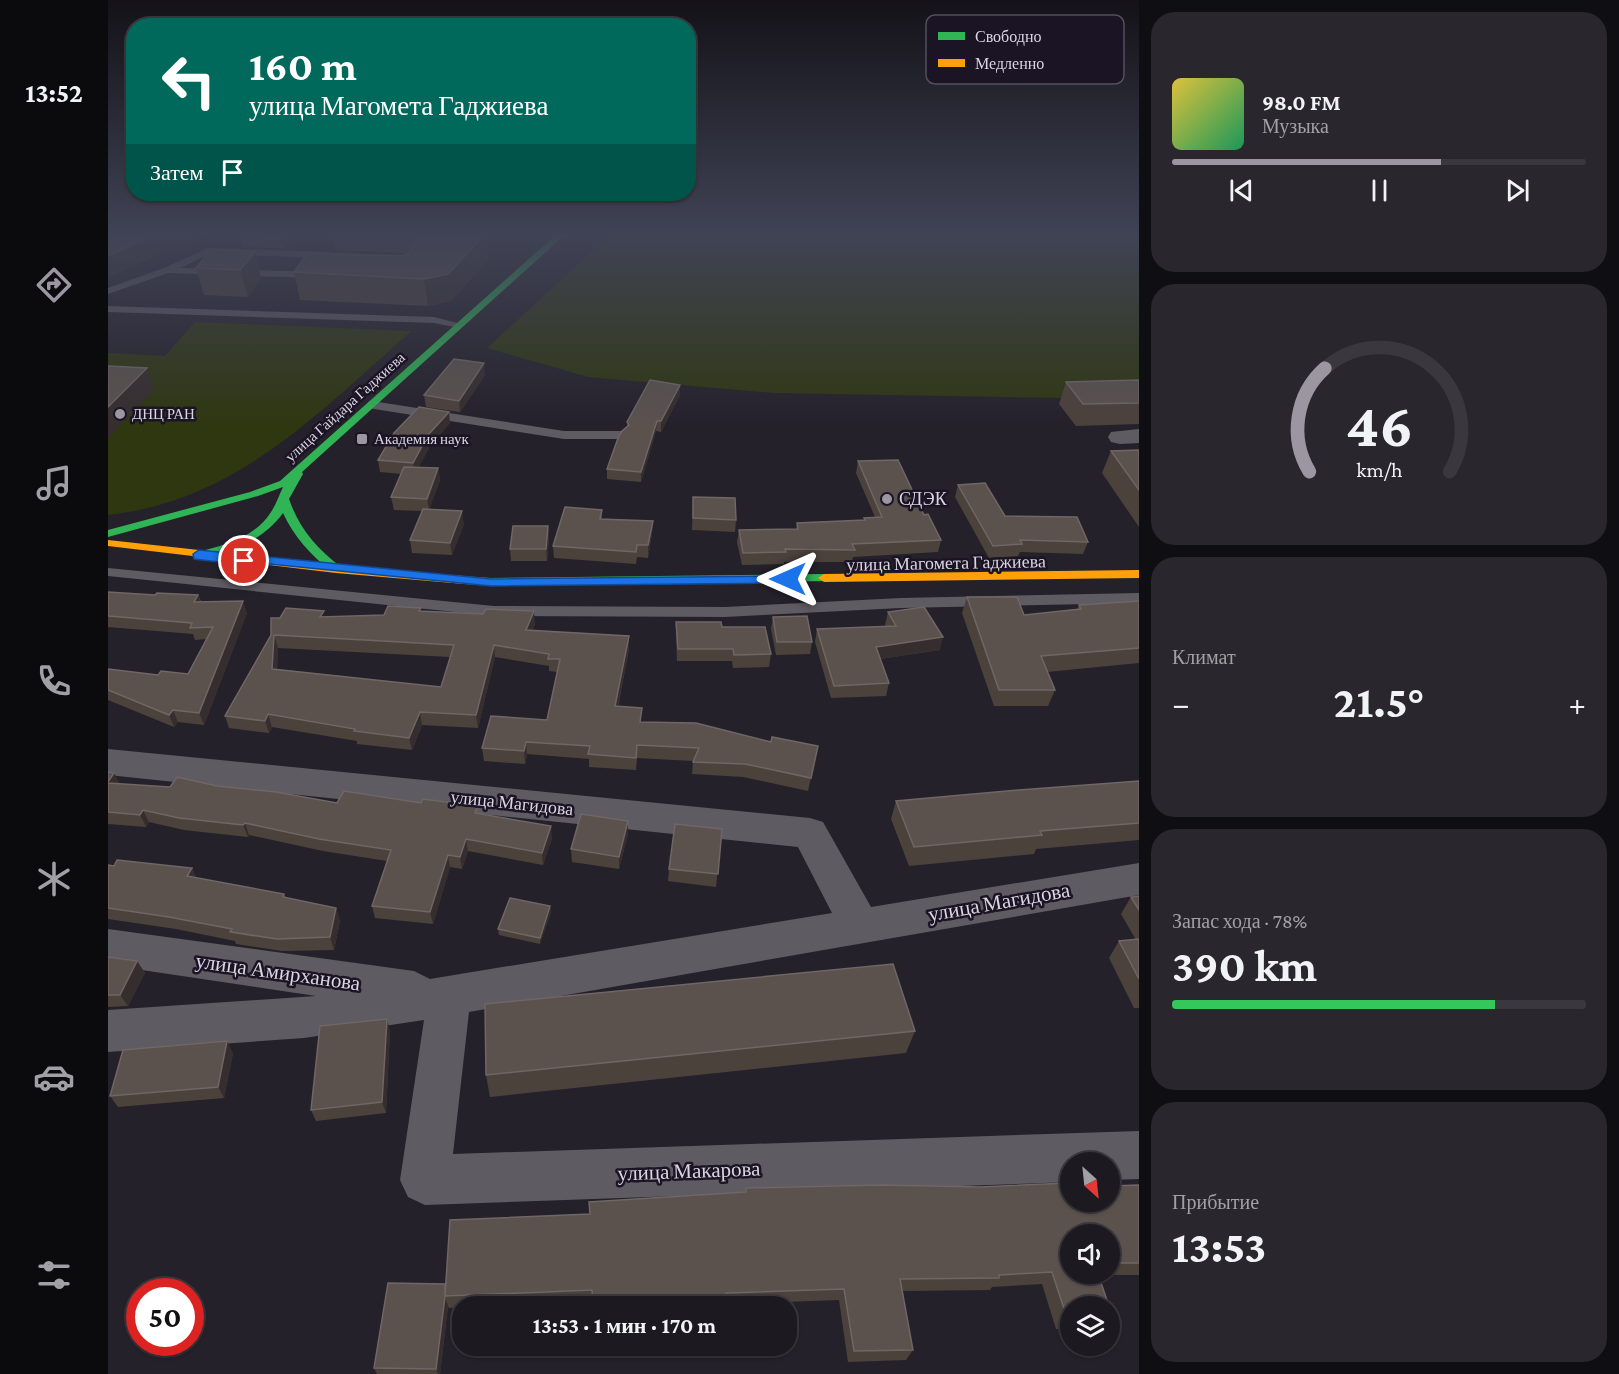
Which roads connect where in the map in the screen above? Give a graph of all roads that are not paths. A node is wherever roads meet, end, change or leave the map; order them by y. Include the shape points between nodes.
1 (493, 296) edge
2 (495, 296) edge
3 (108, 309) edge
4 (460, 325) junction
5 (375, 405) junction
6 (621, 435) edge
7 (254, 494) junction
8 (283, 499) junction
9 (216, 518) dead end
10 (108, 534) edge
11 (108, 545) edge
12 (201, 552) junction
13 (336, 569) junction
14 (108, 572) edge
15 (1139, 576) edge
16 (1139, 598) edge
17 (108, 762) edge
18 (1139, 879) edge
19 (860, 926) junction
20 (108, 947) edge
21 (448, 996) junction
22 (108, 1031) edge
23 (1139, 1155) edge

1 - 4 main road, улица Гайдара Гаджиева
2 - 5 main road, улица Гайдара Гаджиева
3 - 4 lane via 434,320
4 - 5 main road, улица Гайдара Гаджиева
5 - 6 lane via 564,435
5 - 7 main road, улица Гайдара Гаджиева via 284,483
5 - 8 main road, улица Гайдара Гаджиева via 287,484
7 - 9 main road
7 - 10 main road, улица Гайдара Гаджиева
8 - 12 main road via 263,531 250,539
8 - 13 main road via 290,523 306,546
11 - 12 main road, улица Магомета Гаджиева
12 - 13 main road, улица Магомета Гаджиева
12 - 15 main road, улица Магомета Гаджиева via 490,585
13 - 15 main road, улица Магомета Гаджиева via 491,582
14 - 16 lane via 494,611 726,612 901,603
17 - 19 street, улица Магидова via 810,833
18 - 19 street, улица Магидова
19 - 21 street, улица Магидова
20 - 21 street, улица Амирханова
21 - 22 street, улица Магидова via 304,1018
21 - 23 street, улица Макарова via 425,1180

